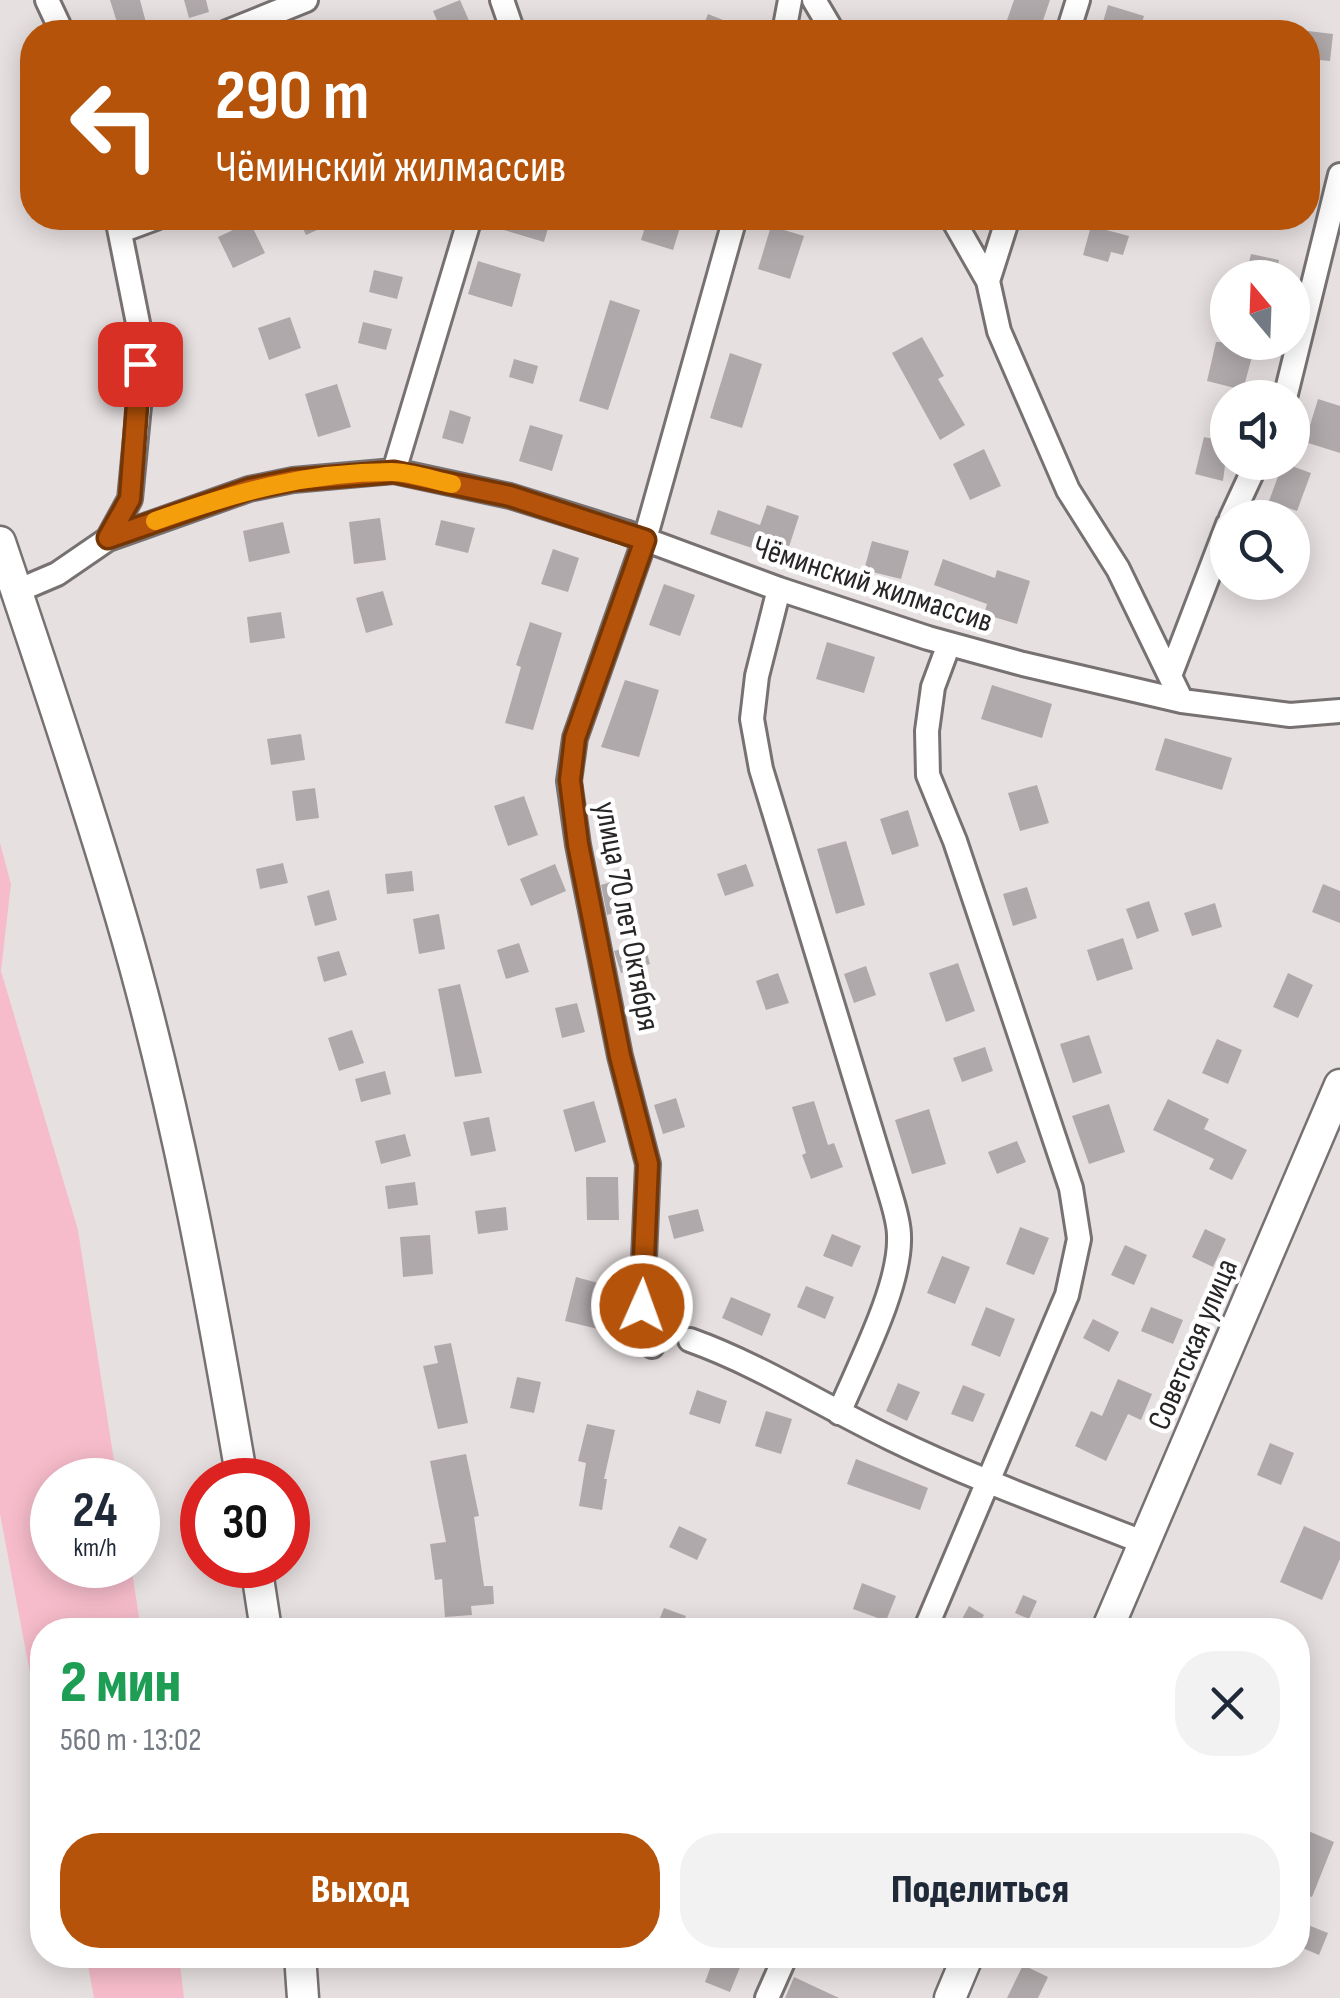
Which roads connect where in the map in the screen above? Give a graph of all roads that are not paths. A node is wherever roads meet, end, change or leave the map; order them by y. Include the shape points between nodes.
1 (306, 0) edge
2 (257, 20) edge
3 (1340, 175) edge
4 (120, 230) edge
5 (466, 230) edge
6 (732, 230) edge
7 (959, 230) edge
8 (1004, 230) edge
9 (988, 281) junction
10 (1289, 380) edge
11 (394, 472) junction
12 (108, 538) junction
13 (645, 540) junction
14 (0, 542) edge
15 (1210, 570) edge
16 (780, 589) junction
17 (17, 592) junction
18 (949, 644) junction
19 (1170, 672) junction
20 (1182, 701) junction
21 (1340, 711) edge
22 (1340, 1085) edge
23 (690, 1340) dead end
24 (652, 1346) dead end
25 (839, 1413) junction
26 (238, 1458) edge
27 (988, 1482) junction
28 (1145, 1543) junction
29 (260, 1588) edge
30 (264, 1618) edge
31 (930, 1618) edge
32 (1112, 1618) edge
33 (301, 1968) edge
34 (780, 1968) edge
35 (963, 1968) edge
36 (303, 1998) edge
37 (767, 1998) edge
38 (950, 1998) edge

1 - 2 street
3 - 10 street
4 - 12 street, Чёминский жилмассив via 140,333 140,396 130,499
5 - 11 street
6 - 13 street, улица 70 лет Октября
7 - 9 street
8 - 9 street
9 - 19 street via 999,331 1068,490
11 - 12 street, Чёминский жилмассив via 249,489
11 - 13 street, Чёминский жилмассив via 510,496
12 - 17 street, Чёминский жилмассив
13 - 16 street, Чёминский жилмассив
13 - 24 street, улица 70 лет Октября via 575,738 570,780 620,1056 648,1164 642,1306
14 - 17 main road
15 - 19 street
16 - 18 street, Чёминский жилмассив
16 - 25 street via 752,719 760,769 900,1234 887,1298
17 - 26 main road via 122,919 158,1057
18 - 20 street, Чёминский жилмассив
18 - 27 street via 933,687 928,775 1051,1125 1079,1240 1067,1295
19 - 20 street
20 - 21 street, Чёминский жилмассив via 1290,714
22 - 28 main road, Советская улица
23 - 25 street via 732,1355
25 - 27 street
27 - 28 street
27 - 31 street
28 - 32 main road, Советская улица
29 - 30 main road
33 - 36 main road
34 - 37 street
35 - 38 main road

